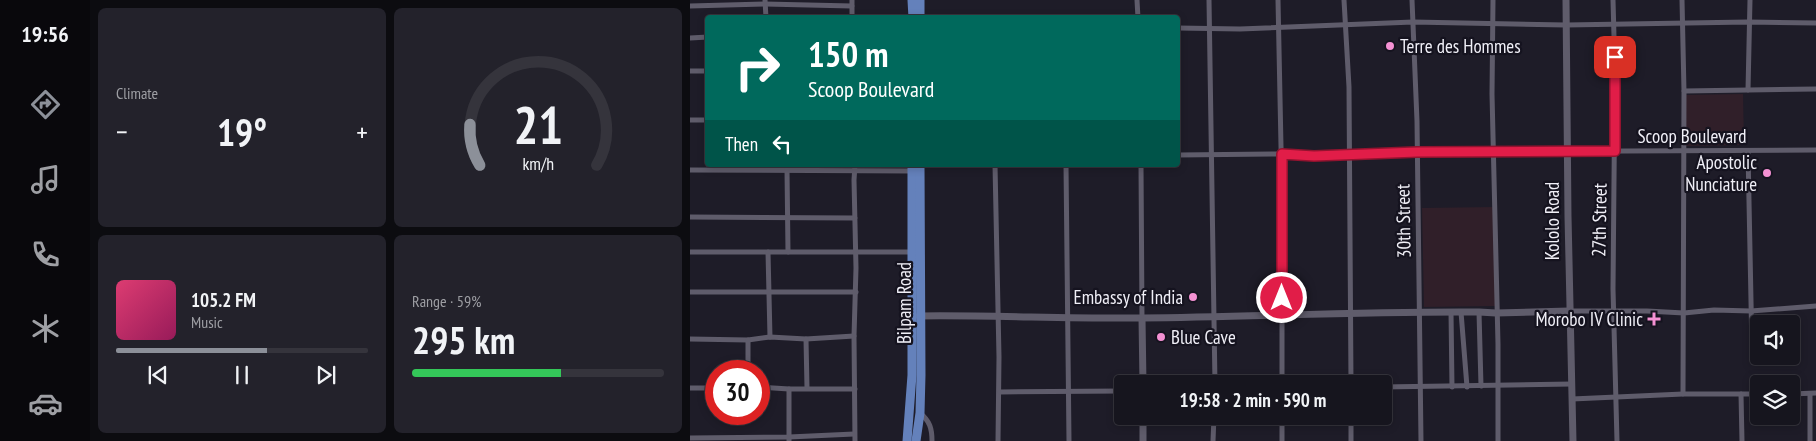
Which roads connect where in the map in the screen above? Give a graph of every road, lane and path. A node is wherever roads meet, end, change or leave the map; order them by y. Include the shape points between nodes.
1 (912, 0) edge
2 (920, 0) edge
3 (1137, 0) edge
4 (1209, 0) edge
5 (1278, 0) edge
6 (1344, 0) edge
7 (1412, 0) edge
8 (1493, 0) edge
9 (1566, 0) edge
10 (1613, 0) edge
11 (1682, 0) edge
12 (1750, 0) edge
13 (765, 2) edge
14 (852, 3) edge
15 (690, 6) edge
16 (766, 15) edge
17 (913, 15) edge
18 (920, 15) edge
19 (1138, 15) edge
20 (1413, 22) junction
21 (1748, 22) junction
22 (1682, 23) junction
23 (1816, 23) edge
24 (1346, 24) junction
25 (1493, 24) junction
26 (1614, 24) junction
27 (1566, 25) junction
28 (1180, 28) edge
29 (1278, 28) junction
30 (1210, 29) junction
31 (705, 36) edge
32 (690, 38) edge
33 (690, 71) edge
34 (705, 71) edge
35 (1816, 89) edge
36 (1748, 90) junction
37 (1684, 91) junction
38 (690, 120) edge
39 (705, 120) edge
40 (1816, 150) edge
41 (1568, 151) junction
42 (1615, 151) junction
43 (1684, 151) junction
44 (1748, 151) junction
45 (1417, 152) junction
46 (1493, 152) junction
47 (1282, 154) junction
48 (1180, 155) edge
49 (1350, 155) junction
50 (1212, 156) junction
51 (746, 167) edge
52 (808, 167) edge
53 (920, 167) edge
54 (995, 167) edge
55 (1066, 167) edge
56 (1140, 167) edge
57 (855, 168) edge
58 (912, 168) edge
59 (690, 170) edge
60 (787, 170) junction
61 (690, 217) edge
62 (788, 217) junction
63 (855, 218) junction
64 (690, 252) edge
65 (768, 252) junction
66 (788, 252) junction
67 (856, 252) junction
68 (917, 252) junction
69 (690, 292) edge
70 (769, 292) junction
71 (856, 292) junction
72 (1816, 306) edge
73 (1569, 311) junction
74 (1751, 311) junction
75 (1350, 312) junction
76 (1419, 312) junction
77 (1451, 312) junction
78 (1461, 312) junction
79 (1478, 312) junction
80 (1615, 312) junction
81 (1496, 313) junction
82 (1684, 313) junction
83 (1751, 315) edge
84 (919, 316) junction
85 (998, 316) junction
86 (1213, 316) junction
87 (1282, 316) junction
88 (1067, 318) junction
89 (1142, 318) junction
90 (854, 336) junction
91 (770, 337) junction
92 (806, 338) junction
93 (690, 339) edge
94 (748, 340) junction
95 (748, 360) edge
96 (1143, 375) edge
97 (1215, 375) edge
98 (1282, 375) edge
99 (1351, 375) edge
100 (1572, 384) junction
101 (1498, 385) junction
102 (1481, 386) junction
103 (1392, 387) edge
104 (1420, 387) junction
105 (1452, 387) junction
106 (1466, 387) junction
107 (690, 388) edge
108 (705, 388) edge
109 (770, 388) edge
110 (807, 388) junction
111 (855, 388) junction
112 (789, 389) junction
113 (1068, 391) junction
114 (1114, 391) edge
115 (1000, 392) junction
116 (1816, 393) edge
117 (1683, 394) junction
118 (1741, 394) junction
119 (1750, 394) edge
120 (1800, 394) edge
121 (1810, 394) junction
122 (1616, 398) junction
123 (1572, 399) junction
124 (920, 413) junction
125 (1143, 425) edge
126 (1214, 425) edge
127 (1282, 425) edge
128 (1351, 425) edge
129 (854, 434) junction
130 (690, 438) edge
131 (789, 439) edge
132 (854, 441) edge
133 (908, 441) edge
134 (916, 441) edge
135 (932, 441) edge
136 (998, 441) edge
137 (1069, 441) edge
138 (1143, 441) edge
139 (1213, 441) edge
140 (1282, 441) edge
141 (1351, 441) edge
142 (1422, 441) edge
143 (1498, 441) edge
144 (1572, 441) edge
145 (1617, 441) edge
146 (1742, 441) edge
147 (1810, 441) edge

1 - 17 main road
2 - 18 main road
3 - 19 street
4 - 30 street
5 - 29 street
6 - 24 street
7 - 20 street, 30th Street
8 - 25 street
9 - 27 street, Kololo Road
10 - 26 street, 27th Street
11 - 22 street
12 - 21 street
13 - 14 street
13 - 15 street
13 - 16 street
20 - 24 street
20 - 25 street
20 - 45 street, 30th Street
21 - 22 street
21 - 23 street
21 - 36 street
22 - 26 street
22 - 37 street
24 - 29 street
24 - 49 street
25 - 27 street
25 - 46 street
26 - 27 street
26 - 42 street, 27th Street
27 - 41 street, Kololo Road
28 - 30 street
29 - 30 street
29 - 47 street
30 - 50 street
31 - 32 street
33 - 34 street
35 - 36 street
36 - 37 street
37 - 43 street
38 - 39 street
40 - 44 street, Scoop Boulevard
41 - 42 street, Scoop Boulevard
41 - 46 street, Scoop Boulevard
41 - 73 street, Kololo Road
42 - 43 street, Scoop Boulevard
42 - 80 street, 27th Street
43 - 44 street, Scoop Boulevard
43 - 82 street
44 - 74 street
45 - 46 street, Scoop Boulevard
45 - 49 street, Scoop Boulevard
45 - 76 street, 30th Street
46 - 81 street
47 - 49 street, Scoop Boulevard
47 - 50 street, Scoop Boulevard
47 - 87 street
48 - 50 street, Scoop Boulevard
49 - 75 street
50 - 86 street
51 - 59 street
51 - 60 street
52 - 57 street
52 - 60 street
53 - 68 main road, Bilpam Road
54 - 85 street
55 - 88 street
56 - 89 street
57 - 58 street
57 - 63 street
58 - 68 main road, Bilpam Road
60 - 62 street
61 - 62 street
62 - 63 street
62 - 66 street
63 - 67 street
64 - 65 street
65 - 66 street
65 - 70 street
66 - 67 street
67 - 68 street
67 - 71 street
68 - 84 main road, Bilpam Road
68 - 133 main road, Bilpam Road
69 - 70 street
70 - 71 street
70 - 91 street
71 - 90 street
72 - 74 street
73 - 80 street
73 - 81 street
73 - 100 street, Kololo Road
74 - 82 street
74 - 83 street
75 - 76 street
75 - 87 street
75 - 99 street
76 - 77 street
76 - 104 street, 30th Street
77 - 78 street
77 - 105 street
78 - 79 street
78 - 106 street
79 - 81 street
79 - 102 street
80 - 82 street
80 - 122 street, 27th Street
81 - 101 street
82 - 117 street
84 - 85 street
84 - 124 main road, Bilpam Road
85 - 88 street
85 - 115 street
86 - 87 street
86 - 89 street
86 - 97 street
87 - 98 street
88 - 89 street
88 - 113 street
89 - 96 street
90 - 92 street
90 - 111 street
91 - 92 street
91 - 94 street
92 - 110 street
93 - 94 street
94 - 95 street
100 - 101 street
100 - 123 street, Kololo Road
101 - 102 street
101 - 143 street
102 - 106 street
103 - 104 street
104 - 105 street
104 - 142 street, 30th Street
105 - 106 street
107 - 108 street
109 - 112 street
110 - 111 street
110 - 112 street
111 - 129 street
112 - 131 street
113 - 114 street
113 - 115 street
113 - 137 street
115 - 136 street
116 - 121 street
117 - 118 street
117 - 122 street
118 - 119 street
118 - 146 street
120 - 121 street
121 - 147 street
122 - 123 street
122 - 145 street, 27th Street
123 - 144 street, Kololo Road
124 - 134 main road, Bilpam Road
124 - 135 street via 932,428
125 - 138 street
126 - 139 street
127 - 140 street
128 - 141 street
129 - 131 street
129 - 132 street
130 - 131 street

